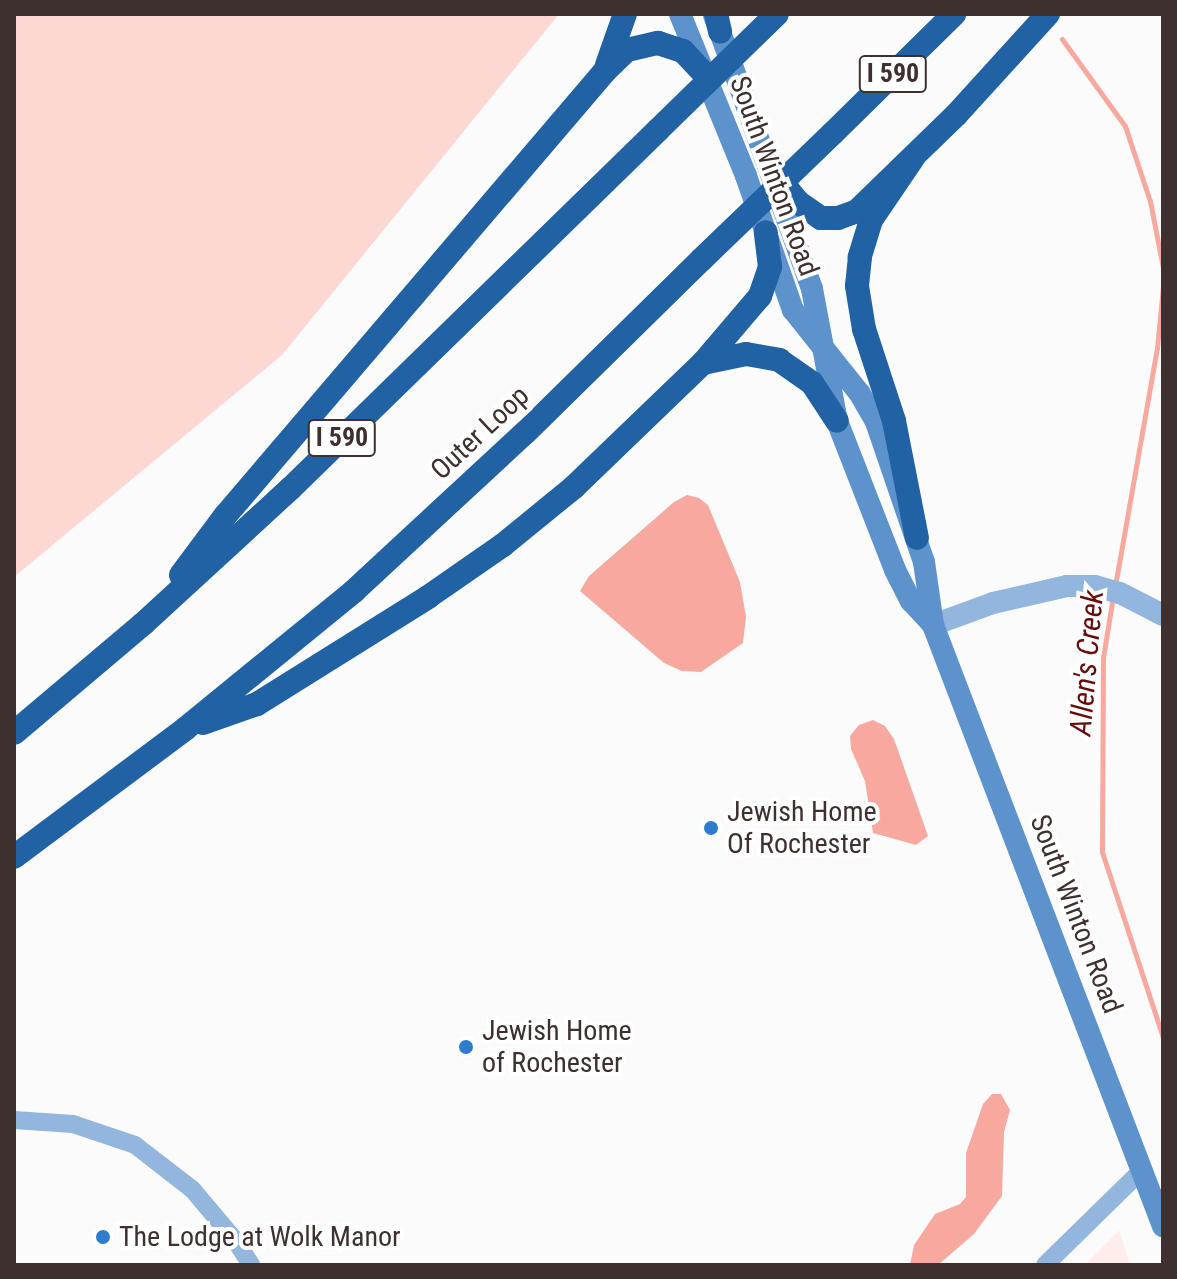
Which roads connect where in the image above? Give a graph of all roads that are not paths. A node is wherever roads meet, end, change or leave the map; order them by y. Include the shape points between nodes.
1 (625, 14) edge
2 (680, 14) edge
3 (777, 14) edge
4 (954, 14) edge
5 (1048, 14) edge
6 (716, 20) edge
7 (605, 71) junction
8 (705, 75) junction
9 (913, 158) junction
10 (772, 170) junction
11 (766, 232) junction
12 (824, 351) junction
13 (703, 363) junction
14 (837, 421) junction
15 (917, 538) junction
16 (1163, 615) edge
17 (143, 624) junction
18 (933, 625) junction
19 (185, 729) junction
20 (14, 733) edge
21 (14, 857) edge
22 (14, 1120) edge
23 (1142, 1170) junction
24 (1163, 1226) edge
25 (251, 1265) edge
26 (1045, 1265) edge

1 - 7 highway
2 - 8 main road, South Winton Road
3 - 17 highway, I 590, bridge via 290,489
4 - 19 highway, Outer Loop / I 590, bridge via 526,432 354,591
5 - 9 highway
6 - 10 main road, South Winton Road
7 - 8 highway via 633,47 658,43 683,51
7 - 17 highway via 225,516
8 - 11 main road, South Winton Road
9 - 10 highway via 863,207 832,219 809,211
9 - 15 highway via 871,220 857,286 864,329 894,421
10 - 12 main road, South Winton Road via 812,289
11 - 12 main road, South Winton Road via 793,310
11 - 13 highway via 770,267 764,289
12 - 14 main road, South Winton Road
12 - 15 main road, South Winton Road via 870,408
13 - 14 highway via 746,354 781,361 812,383
13 - 19 highway via 574,487 466,572 257,704
14 - 18 main road, South Winton Road via 895,570 911,601
15 - 18 main road, South Winton Road
16 - 18 street via 1120,593 1081,586 1033,592
17 - 20 highway, I 590
18 - 23 main road, South Winton Road
19 - 21 highway, Outer Loop / I 590
22 - 25 street via 73,1124 135,1145 192,1189
23 - 24 main road, South Winton Road
23 - 26 street

